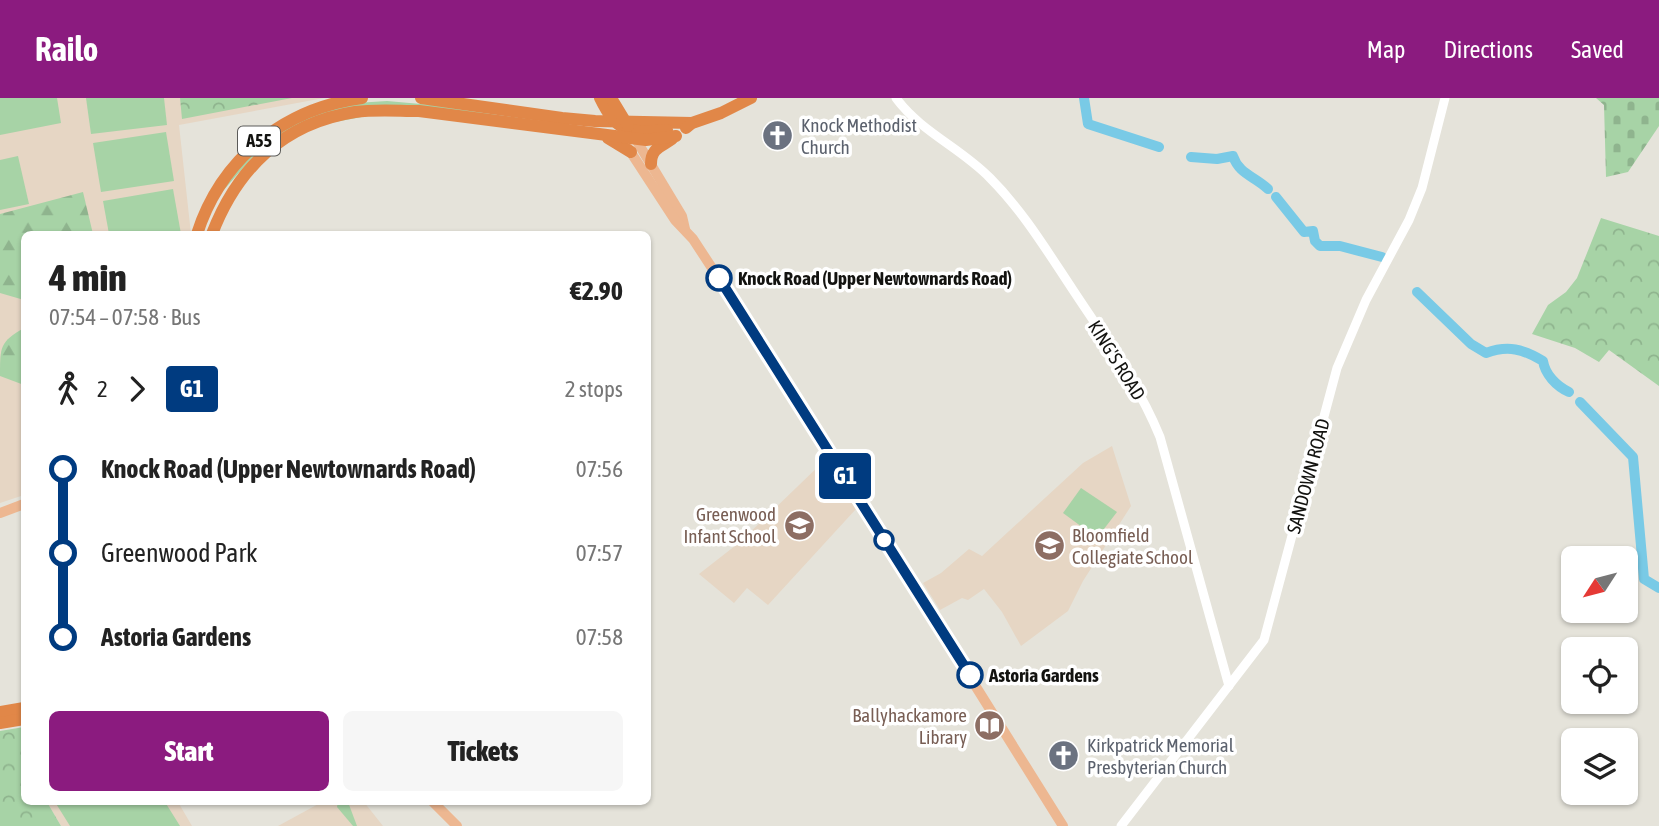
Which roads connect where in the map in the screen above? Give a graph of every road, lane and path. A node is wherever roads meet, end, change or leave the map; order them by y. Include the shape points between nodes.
1 (362, 98) edge
2 (421, 98) edge
3 (617, 98) edge
4 (751, 98) edge
5 (896, 98) edge
6 (1445, 98) edge
7 (604, 99) edge
8 (514, 111) junction
9 (643, 121) junction
10 (684, 129) junction
11 (624, 130) junction
12 (603, 135) junction
13 (631, 152) junction
14 (651, 164) junction
15 (657, 194) junction
16 (685, 229) junction
17 (198, 231) edge
18 (213, 231) edge
19 (21, 505) edge
20 (0, 513) edge
21 (1229, 686) junction
22 (21, 708) edge
23 (0, 712) edge
24 (21, 720) edge
25 (0, 723) edge
26 (436, 805) edge
27 (457, 826) edge
28 (1063, 826) edge
29 (1121, 826) edge

1 - 17 highway, A55 via 306,112 247,150 220,184
2 - 8 highway, A55
3 - 9 highway
4 - 10 highway, A55
5 - 21 street, KING'S ROAD via 920,124 986,174 1014,205 1129,378 1160,438
6 - 21 street, SANDOWN ROAD via 1422,188 1338,368 1264,640
7 - 8 highway via 589,116
7 - 11 highway
8 - 11 highway, A55
9 - 10 highway, A55
9 - 11 highway, A55
10 - 11 highway
10 - 14 highway via 656,149
11 - 12 highway, A55
11 - 13 main road
11 - 14 main road
11 - 15 main road
12 - 13 highway
12 - 18 highway, A55 via 419,111 341,115 295,132 263,154 229,195
13 - 15 main road
14 - 16 main road
15 - 16 main road
16 - 28 main road
19 - 20 main road
21 - 29 street, SANDOWN ROAD
22 - 23 highway
24 - 25 highway
26 - 27 main road

